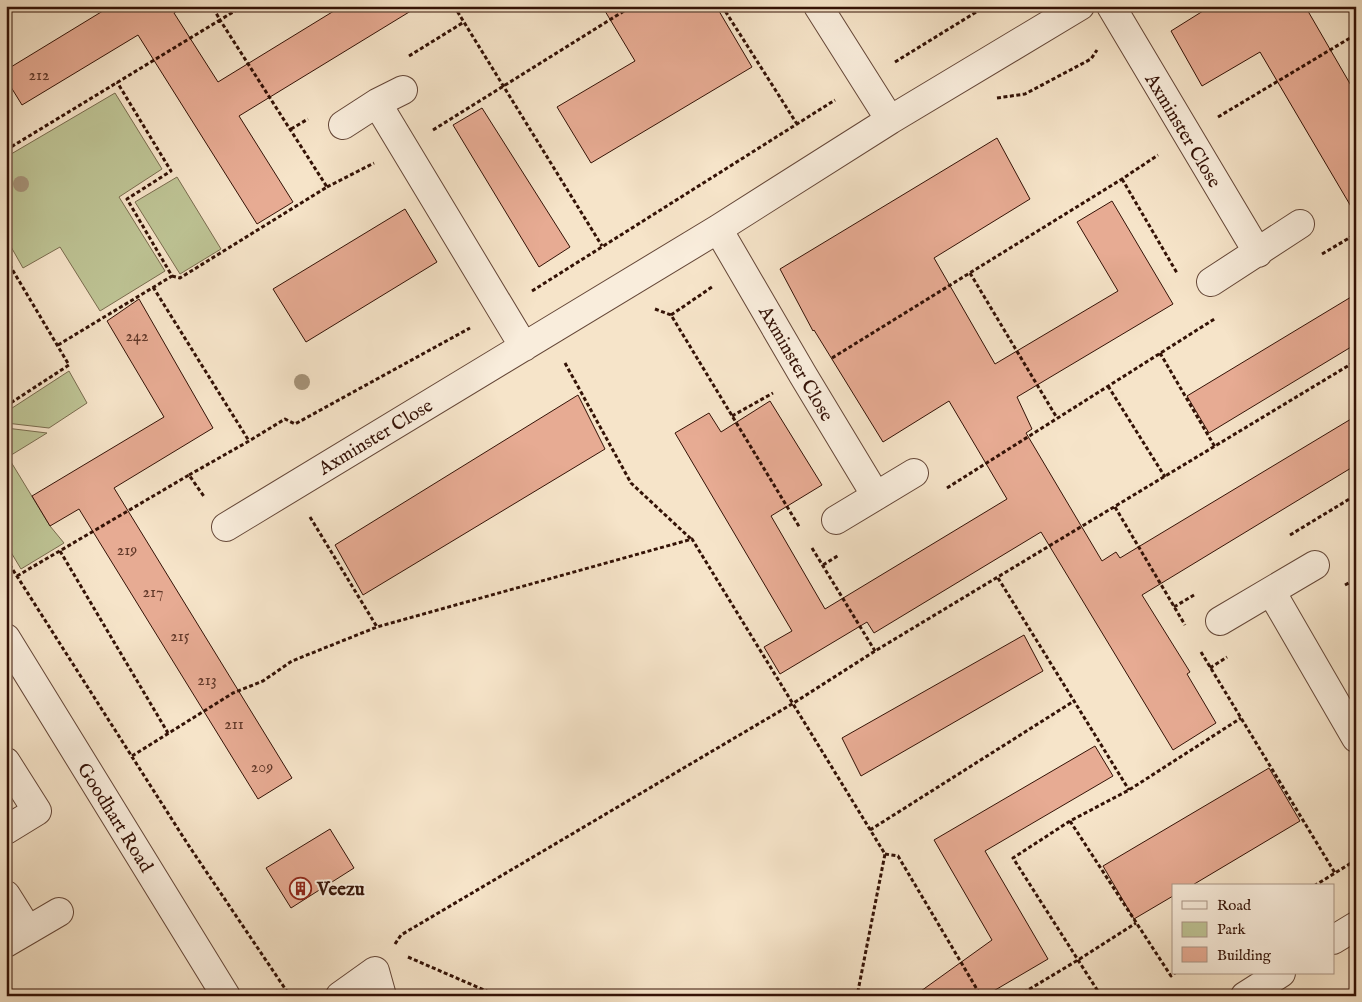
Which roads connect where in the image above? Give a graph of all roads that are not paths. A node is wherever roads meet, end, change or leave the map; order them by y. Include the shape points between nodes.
1 (818, 6) edge
2 (1080, 6) edge
3 (1111, 6) edge
4 (403, 90) dead end
5 (377, 104) junction
6 (890, 120) junction
7 (343, 126) dead end
8 (1300, 224) dead end
9 (718, 229) junction
10 (1258, 253) junction
11 (1211, 282) dead end
12 (524, 347) junction
13 (914, 473) dead end
14 (876, 496) junction
15 (836, 520) dead end
16 (226, 527) road end
17 (1315, 565) dead end
18 (1271, 591) junction
19 (1220, 620) dead end
20 (6, 638) edge
21 (1356, 738) edge
22 (6, 762) edge
23 (6, 830) edge
24 (6, 895) edge
25 (59, 912) dead end
26 (1356, 926) edge
27 (17, 936) edge
28 (1334, 939) edge
29 (1279, 974) edge
30 (378, 983) edge
31 (226, 996) edge
32 (340, 996) edge
33 (1245, 996) edge

1 - 6 street
2 - 6 street, Axminster Close
3 - 10 street, Axminster Close
4 - 5 street
5 - 7 street
5 - 12 street
6 - 9 street, Axminster Close
8 - 10 street
9 - 12 street, Axminster Close
9 - 14 street, Axminster Close
10 - 11 street
12 - 16 street, Axminster Close
13 - 14 street
14 - 15 street
17 - 18 street
18 - 19 street
18 - 21 street
20 - 31 street, Goodhart Road
22 - 23 street via 38,811
24 - 27 street
25 - 27 street
26 - 28 street
29 - 33 street
30 - 32 street

